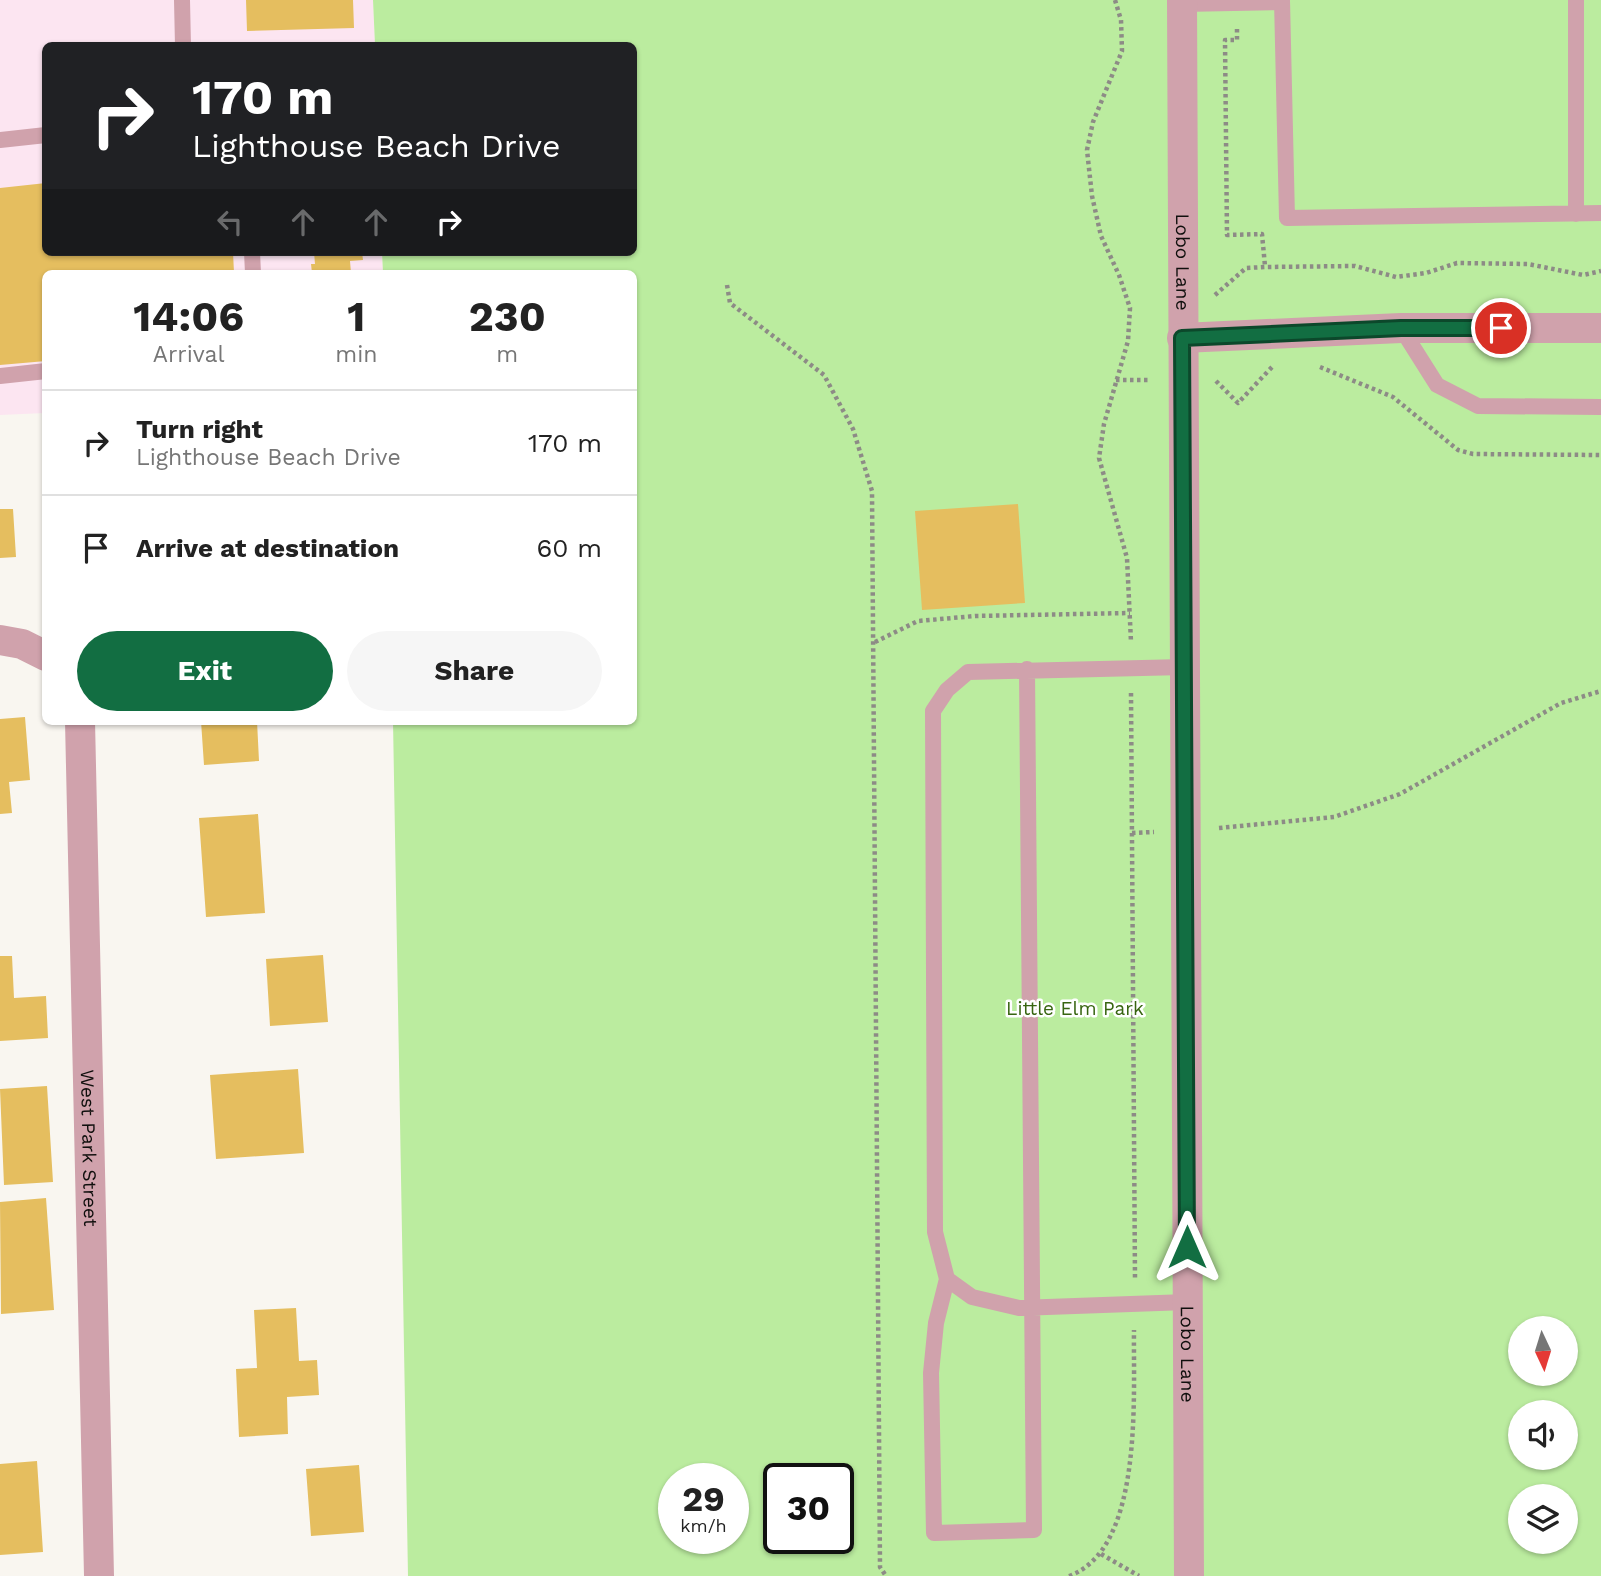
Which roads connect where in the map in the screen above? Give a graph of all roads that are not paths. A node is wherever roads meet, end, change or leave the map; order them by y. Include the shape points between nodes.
1 (181, 0) edge
2 (1576, 0) edge
3 (1282, 1) edge
4 (1182, 2) edge
5 (183, 42) edge
6 (42, 135) edge
7 (0, 140) edge
8 (1601, 213) edge
9 (1576, 214) junction
10 (1401, 328) junction
11 (1601, 328) edge
12 (1182, 338) junction
13 (42, 371) edge
14 (0, 376) edge
15 (1601, 407) edge
16 (4, 640) edge
17 (42, 654) edge
18 (1184, 667) junction
19 (1027, 670) junction
20 (80, 725) edge
21 (947, 1279) junction
22 (1187, 1302) junction
23 (1033, 1307) junction
24 (99, 1576) edge
25 (1189, 1576) edge

1 - 5 lane
2 - 9 lane
3 - 4 lane
3 - 9 lane via 1287,218
4 - 12 street, Lobo Lane
6 - 7 lane
8 - 9 lane
10 - 11 street
10 - 12 street
10 - 15 lane via 1437,386 1478,406
12 - 18 street, Lobo Lane
13 - 14 lane
16 - 17 street
18 - 19 lane
18 - 22 street, Lobo Lane
19 - 21 lane via 968,672 947,690 933,711 935,1232
19 - 23 lane
20 - 24 street, West Park Street
21 - 23 lane via 972,1297
21 - 23 lane via 931,1373 934,1533 1034,1530
22 - 23 lane
22 - 25 street, Lobo Lane

